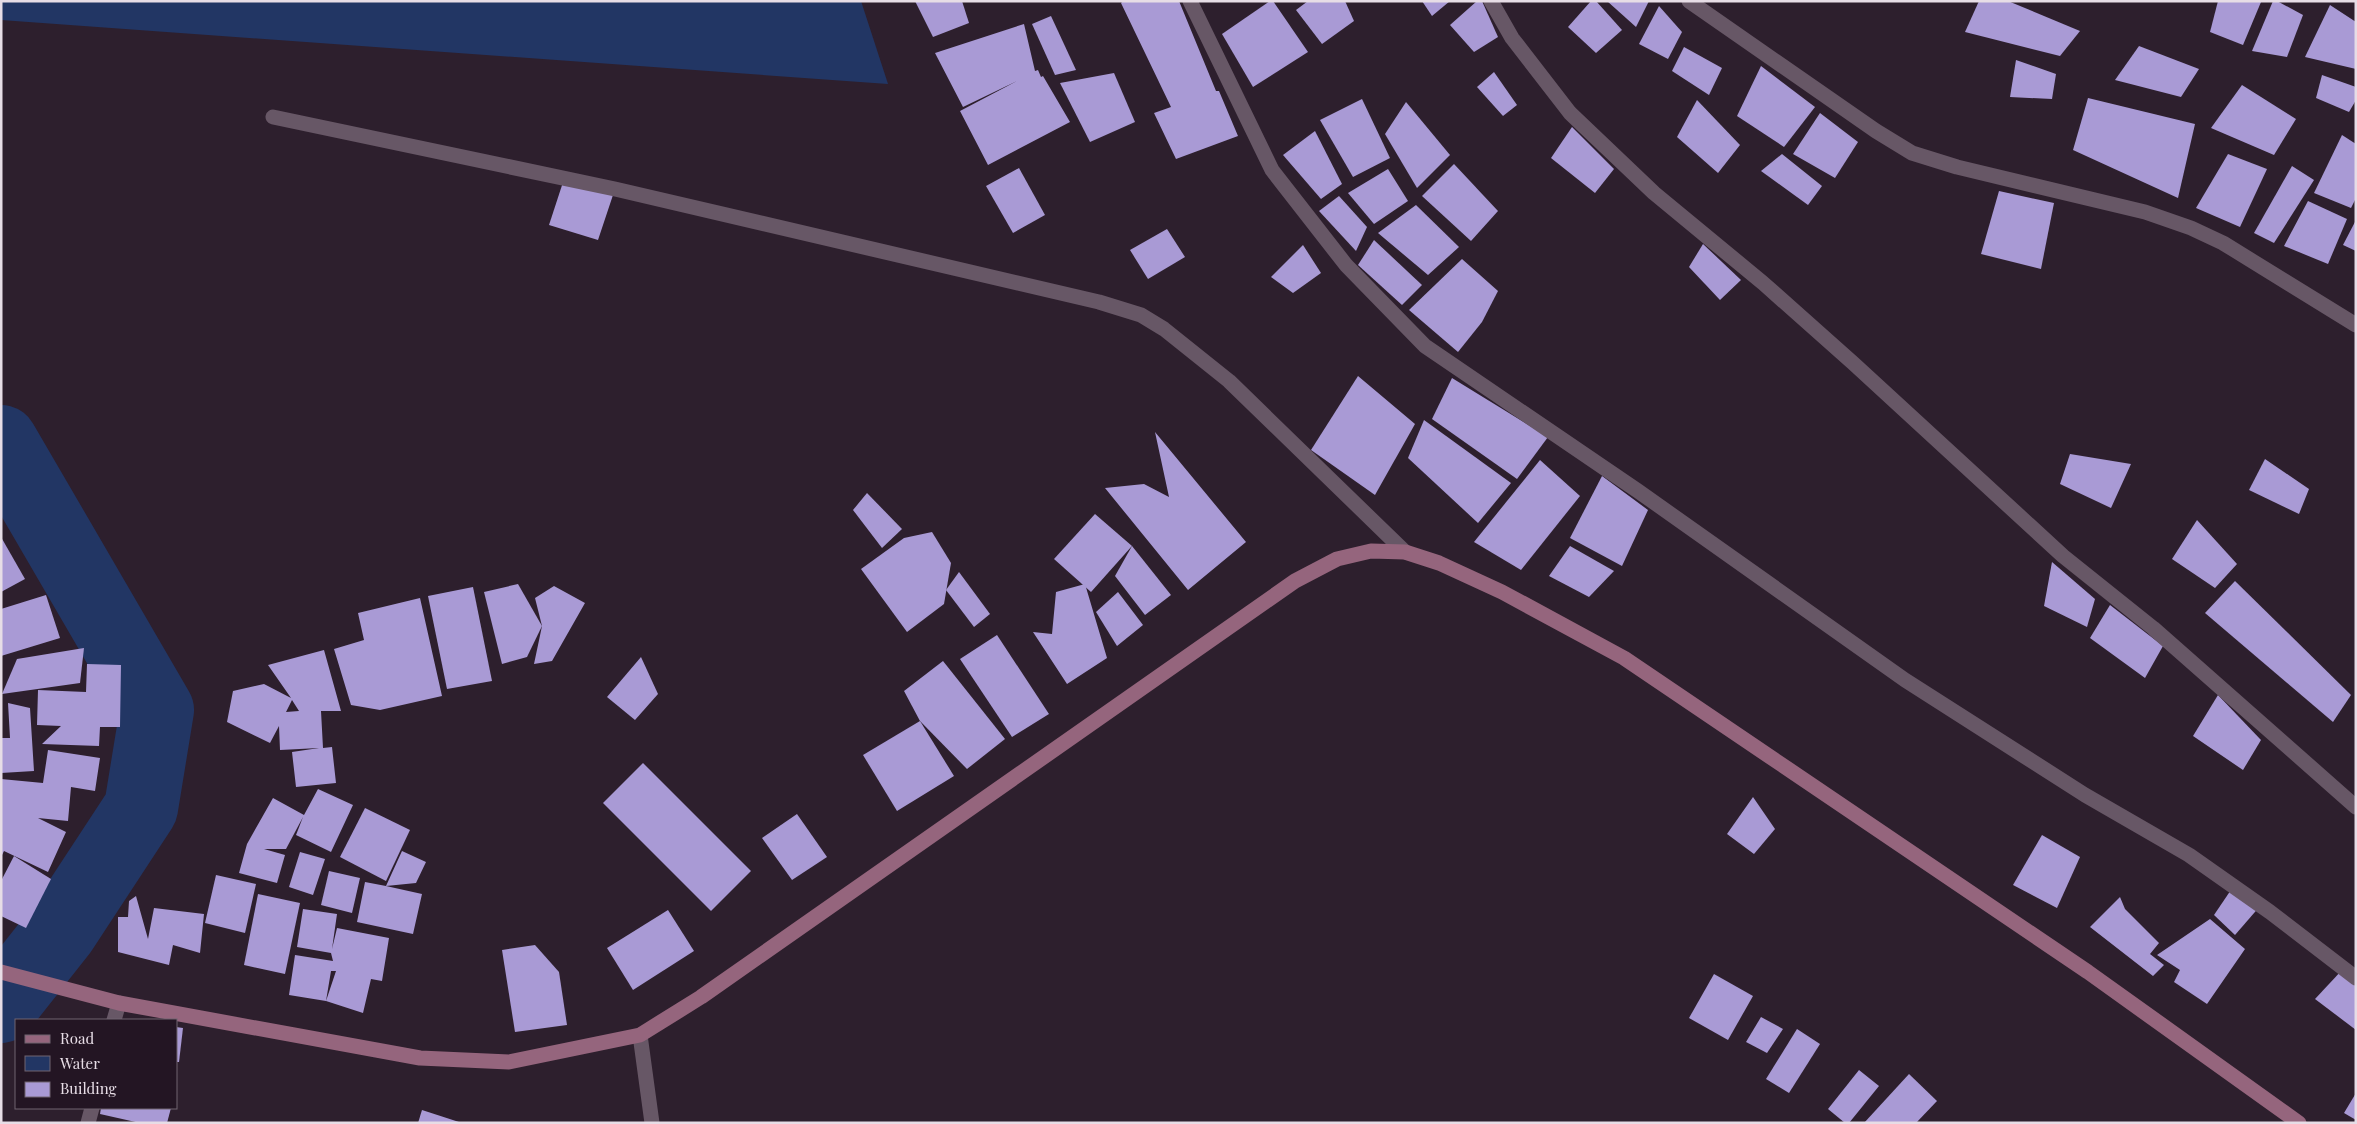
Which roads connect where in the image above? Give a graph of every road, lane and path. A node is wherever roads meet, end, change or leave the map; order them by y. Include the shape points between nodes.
1 (1190, 1) edge
2 (1490, 1) edge
3 (1689, 1) edge
4 (273, 117) dead end
5 (2356, 324) edge
6 (1405, 552) junction
7 (2356, 807) edge
8 (1, 972) edge
9 (2356, 978) edge
10 (118, 1003) junction
11 (114, 1019) edge
12 (640, 1035) junction
13 (92, 1109) edge
14 (88, 1123) edge
15 (652, 1123) edge
16 (2299, 1123) edge

1 - 9 street via 1272,170 1346,265 1426,346 1638,490 1905,680 2085,795 2188,855
2 - 7 street via 1512,38 1570,113 1654,193 1846,357 2062,556 2153,628
3 - 5 street via 1912,153 2145,212 2191,228 2222,243
4 - 6 street via 615,189 1099,302 1141,315 1230,381
6 - 12 street via 1371,551 1337,559 1295,581 701,997
6 - 16 street via 1439,563 1502,592 1624,658 2088,972
8 - 10 street
10 - 11 street
10 - 12 street via 420,1058 509,1062
12 - 15 street
13 - 14 street

